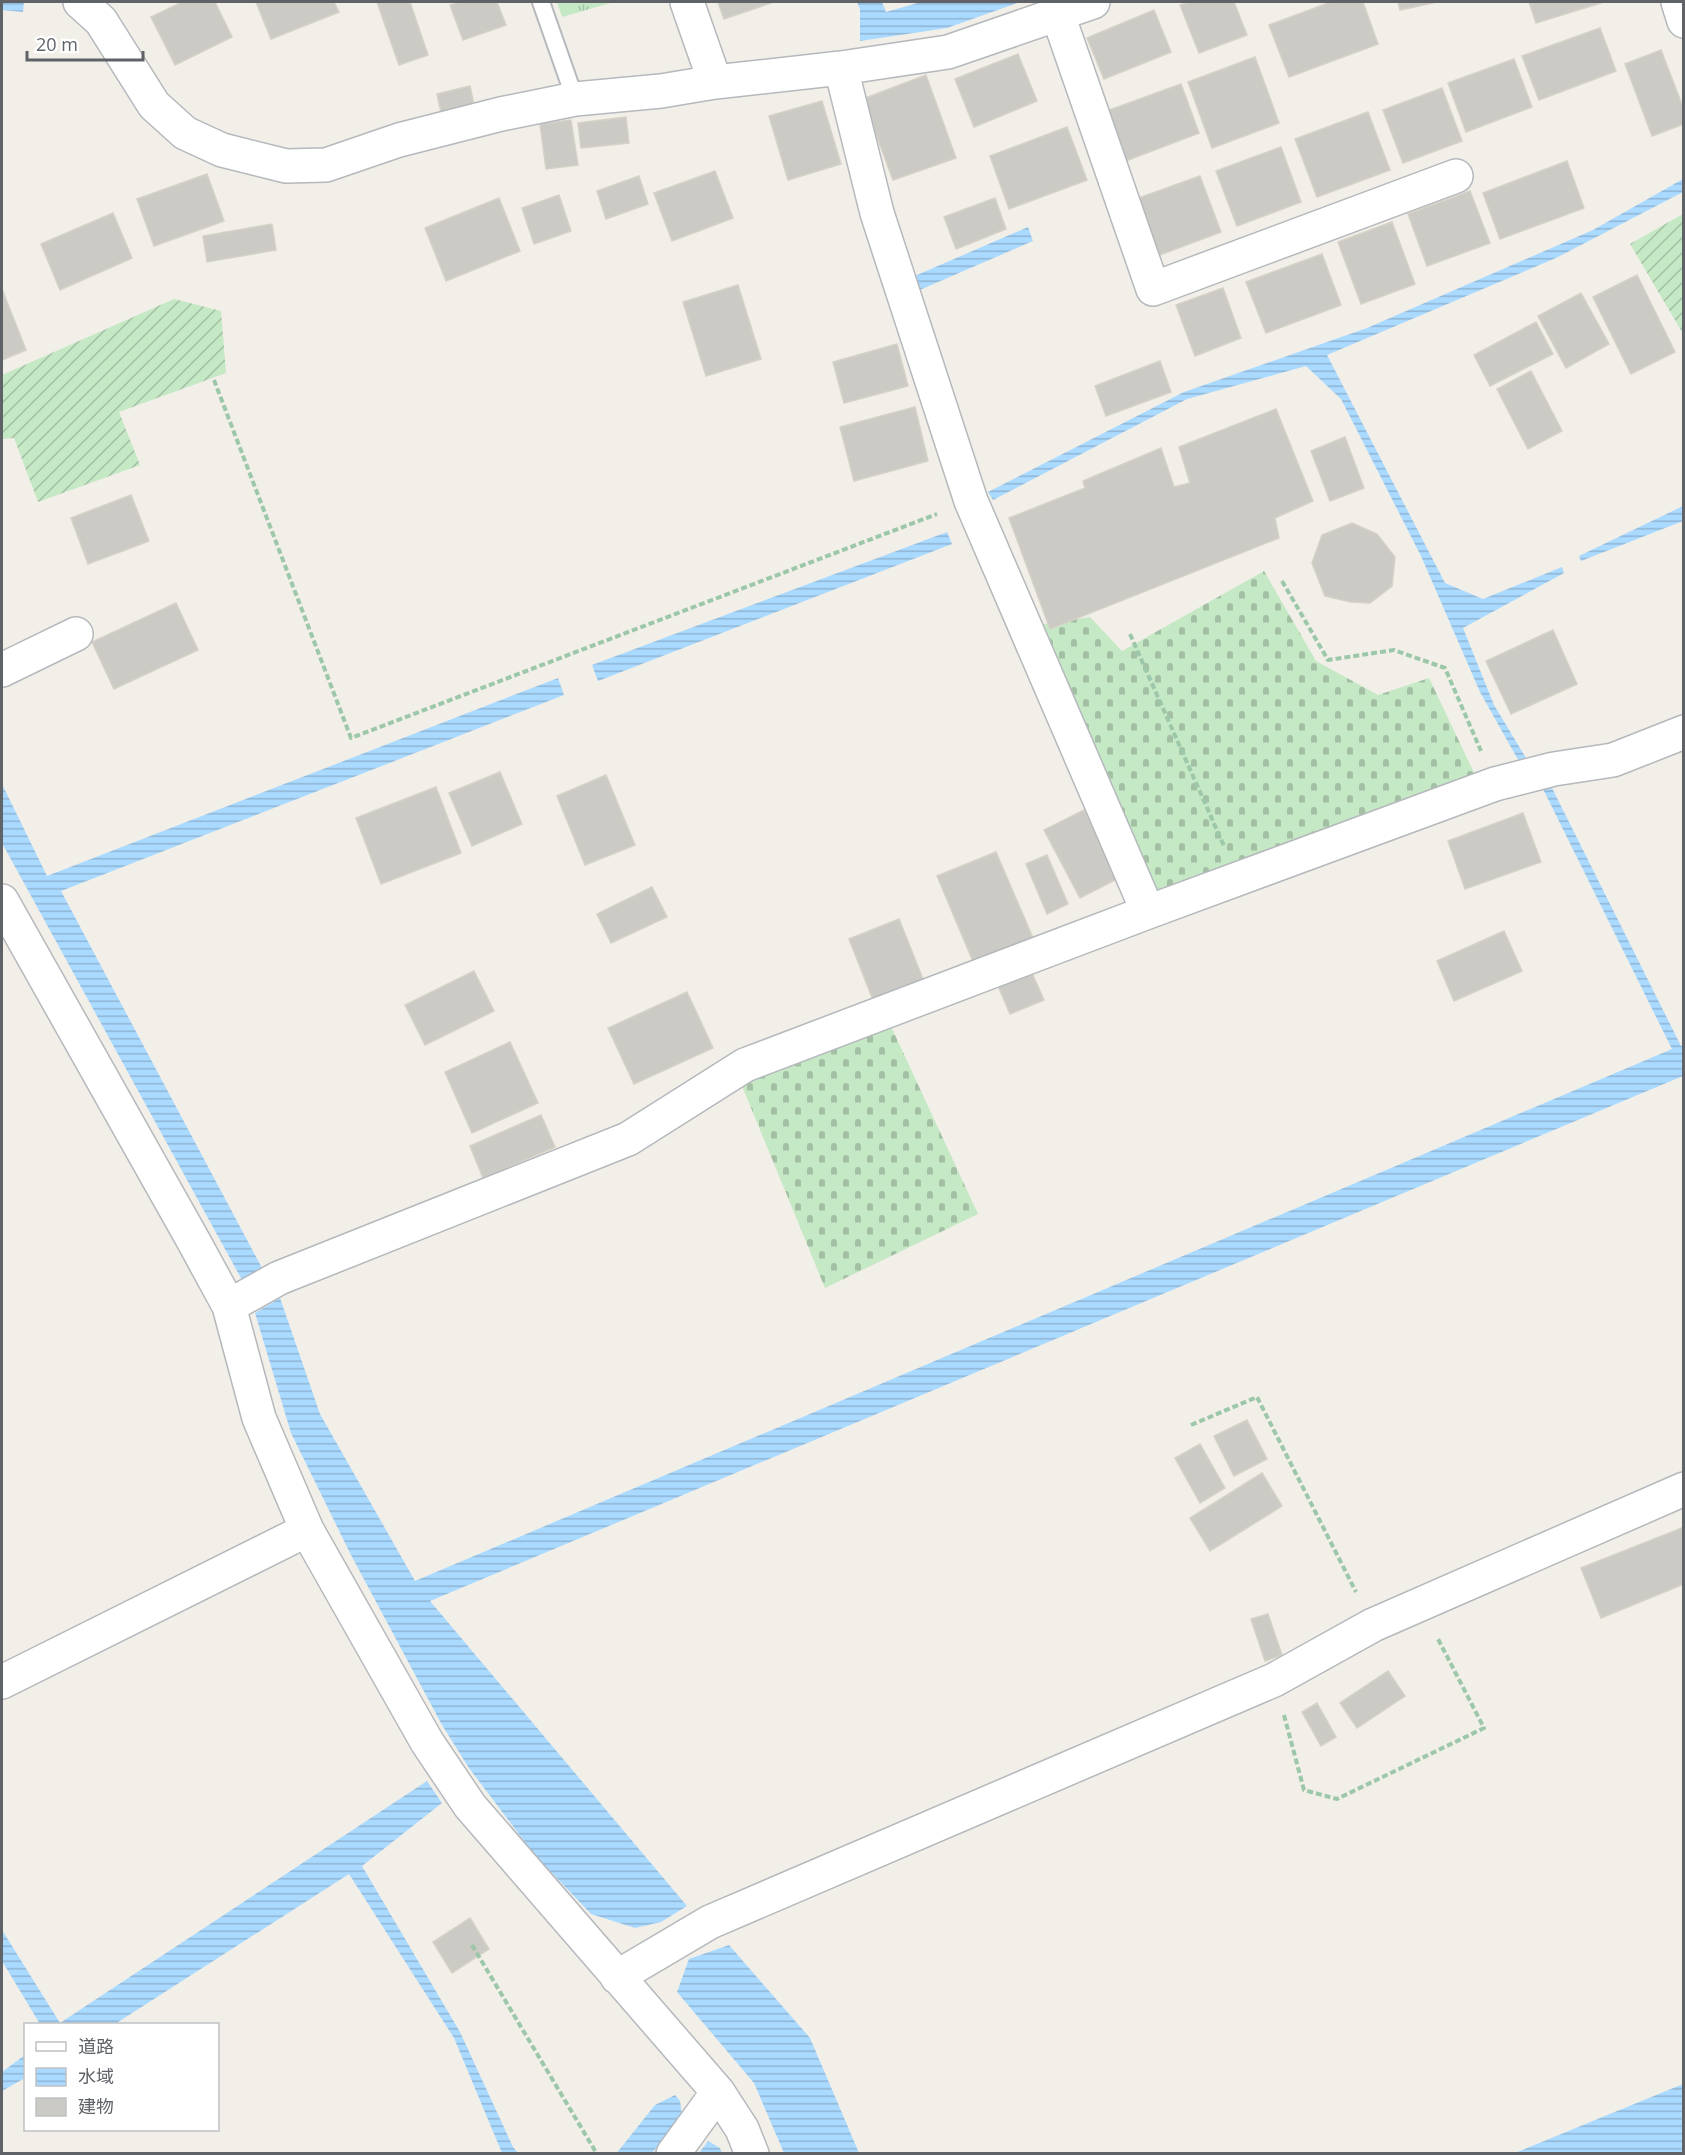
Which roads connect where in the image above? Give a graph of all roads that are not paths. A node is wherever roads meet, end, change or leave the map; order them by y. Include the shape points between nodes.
1 (80, 2) edge
2 (541, 2) edge
3 (687, 2) edge
4 (1093, 2) edge
5 (1678, 2) edge
6 (1058, 15) junction
7 (1683, 21) edge
8 (841, 68) junction
9 (715, 82) junction
10 (575, 99) junction
11 (1456, 176) dead end
12 (76, 634) dead end
13 (2, 670) edge
14 (1683, 732) edge
15 (2, 901) edge
16 (1148, 912) junction
17 (13, 950) edge
18 (229, 1306) junction
19 (1683, 1489) edge
20 (307, 1530) junction
21 (2, 1682) edge
22 (617, 1977) junction
23 (718, 2092) junction
24 (672, 2154) edge
25 (752, 2154) edge

1 - 10 street via 101,21 154,105 184,134 222,150 286,166 326,165 410,137
2 - 10 lane
3 - 9 street
4 - 6 street
5 - 7 street
6 - 8 street via 948,52
6 - 11 street via 1153,289
8 - 9 street
8 - 16 street via 877,213 971,501
9 - 10 street
12 - 13 street
14 - 16 street via 1613,760 1554,769 1496,784
15 - 17 street
16 - 18 street via 745,1065 628,1139 279,1278
17 - 18 street via 193,1240
18 - 20 street via 259,1418
19 - 22 street via 1373,1625 1274,1680 710,1922
20 - 21 street
20 - 22 street via 427,1742 470,1806
22 - 23 street
23 - 24 street
23 - 25 street via 742,2129

